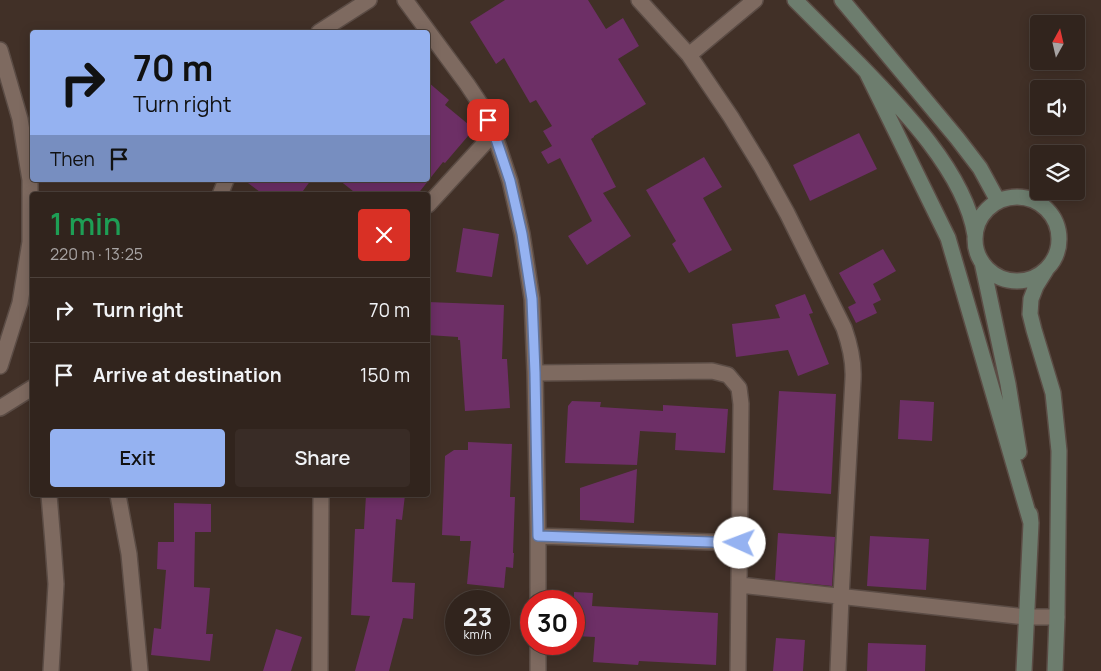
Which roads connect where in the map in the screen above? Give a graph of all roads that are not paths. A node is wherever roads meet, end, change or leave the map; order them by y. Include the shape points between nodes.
1 (369, 0) edge
2 (405, 0) edge
3 (639, 0) edge
4 (755, 0) edge
5 (795, 0) edge
6 (842, 0) edge
7 (322, 30) edge
8 (427, 30) edge
9 (430, 34) edge
10 (0, 50) edge
11 (690, 55) junction
12 (867, 73) junction
13 (494, 133) junction
14 (998, 201) junction
15 (430, 203) edge
16 (975, 235) junction
17 (982, 262) junction
18 (1046, 270) junction
19 (0, 366) edge
20 (535, 373) junction
21 (30, 389) edge
22 (0, 408) edge
23 (49, 497) edge
24 (118, 497) edge
25 (321, 497) edge
26 (1031, 523) junction
27 (538, 536) junction
28 (740, 543) junction
29 (740, 585) junction
30 (538, 590) edge
31 (841, 597) junction
32 (1026, 617) junction
33 (1057, 618) junction
34 (538, 655) edge
35 (51, 671) edge
36 (140, 671) edge
37 (320, 671) edge
38 (538, 671) edge
39 (738, 671) edge
40 (838, 671) edge
41 (1024, 671) edge
42 (1055, 671) edge

1 - 7 street
2 - 8 street
3 - 11 street
4 - 11 street
5 - 12 street
6 - 14 street via 957,138 980,168
9 - 13 street via 483,108
10 - 19 street via 20,119 30,180 30,242 20,303
11 - 31 street via 731,116 787,213 850,345 854,379
12 - 16 street via 913,122 939,156 965,200
12 - 26 street via 948,238
13 - 15 street
13 - 20 street via 510,181 522,234 532,299
14 - 16 street via 978,222
14 - 18 street via 1020,197 1033,200 1054,217 1059,230 1059,244 1055,259
16 - 17 street
17 - 18 street via 1005,279 1020,281 1034,278
17 - 26 street via 1008,384
18 - 33 street via 1031,299 1030,314 1053,393 1059,451
20 - 27 street
20 - 28 street via 712,371 728,375 739,388 741,404
21 - 22 street
23 - 35 street via 56,584
24 - 36 street via 129,554
25 - 37 street
26 - 32 street
27 - 28 street
27 - 30 street
28 - 29 street
29 - 31 street
29 - 39 street
31 - 32 street
31 - 40 street
32 - 33 street
32 - 41 street
33 - 42 street
34 - 38 street

